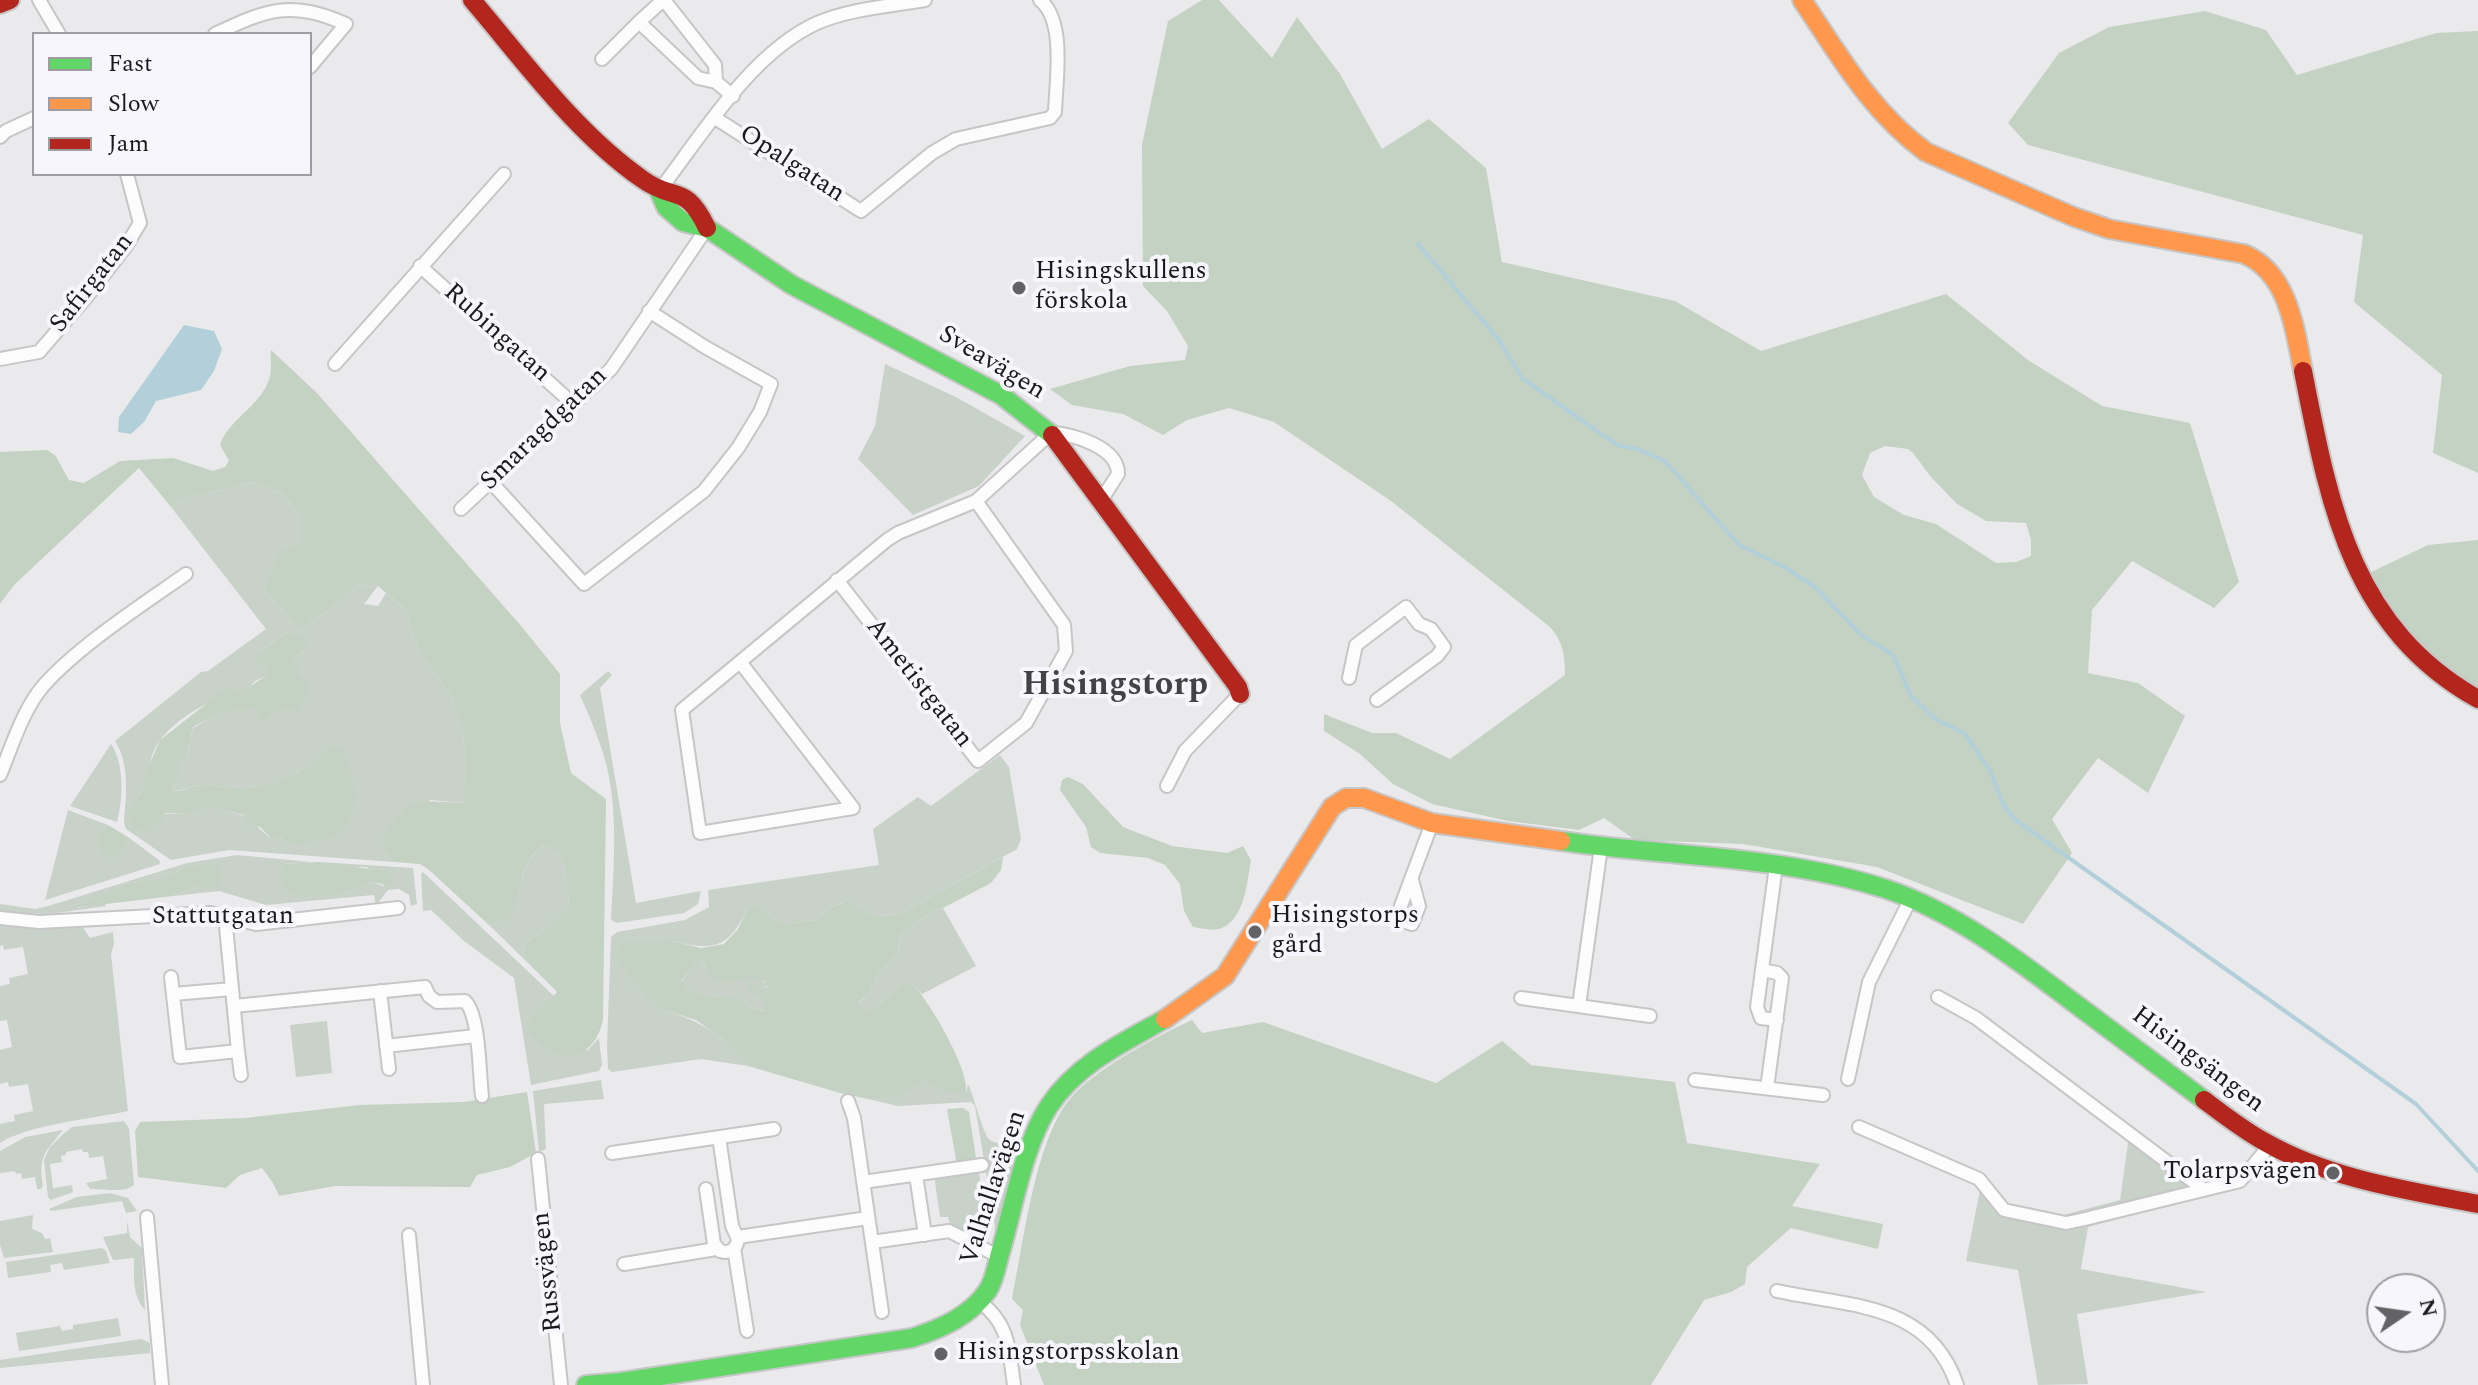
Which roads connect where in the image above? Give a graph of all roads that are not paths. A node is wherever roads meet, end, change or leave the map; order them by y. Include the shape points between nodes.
1 (10, 0) edge
2 (39, 0) edge
3 (472, 0) edge
4 (664, 0) edge
5 (925, 0) edge
6 (1040, 0) edge
7 (1802, 0) edge
8 (0, 4) edge
9 (639, 22) junction
10 (58, 32) edge
11 (220, 32) edge
12 (602, 59) dead end
13 (312, 65) edge
14 (716, 82) junction
15 (733, 96) junction
16 (715, 118) junction
17 (32, 119) edge
18 (0, 137) edge
19 (504, 174) dead end
20 (128, 176) edge
21 (659, 191) junction
22 (707, 228) junction
23 (420, 266) junction
24 (649, 311) junction
25 (0, 359) edge
26 (335, 364) dead end
27 (572, 403) junction
28 (1051, 433) junction
29 (491, 482) junction
30 (1102, 499) junction
31 (976, 501) junction
32 (461, 509) dead end
33 (186, 574) dead end
34 (837, 580) junction
35 (740, 662) junction
36 (1349, 678) dead end
37 (1240, 694) joint
38 (2478, 699) edge
39 (1377, 700) dead end
40 (0, 775) edge
41 (1167, 786) dead end
42 (1337, 802) joint
43 (1432, 823) junction
44 (1601, 847) junction
45 (1776, 866) junction
46 (1412, 880) dead end
47 (1910, 900) junction
48 (398, 908) dead end
49 (225, 916) junction
50 (0, 918) edge
51 (1762, 970) junction
52 (171, 977) dead end
53 (232, 989) junction
54 (380, 991) junction
55 (173, 994) junction
56 (1938, 997) dead end
57 (1521, 998) dead end
58 (234, 1006) junction
59 (1579, 1006) junction
60 (1650, 1016) dead end
61 (1777, 1020) junction
62 (475, 1036) junction
63 (386, 1046) junction
64 (238, 1051) junction
65 (389, 1069) dead end
66 (241, 1075) dead end
67 (1848, 1079) dead end
68 (1695, 1080) dead end
69 (1767, 1088) junction
70 (1823, 1095) dead end
71 (482, 1096) dead end
72 (848, 1101) dead end
73 (1859, 1127) dead end
74 (774, 1129) dead end
75 (719, 1137) junction
76 (2269, 1146) junction
77 (612, 1153) dead end
78 (538, 1159) dead end
79 (982, 1165) dead end
80 (916, 1175) junction
81 (863, 1182) junction
82 (706, 1189) dead end
83 (2203, 1189) junction
84 (2478, 1204) edge
85 (147, 1217) dead end
86 (868, 1218) junction
87 (409, 1235) dead end
88 (925, 1235) junction
89 (872, 1242) junction
90 (736, 1243) junction
91 (716, 1249) junction
92 (992, 1253) dead end
93 (624, 1264) dead end
94 (1777, 1291) dead end
95 (980, 1302) junction
96 (882, 1312) dead end
97 (747, 1331) dead end
98 (162, 1385) edge
99 (423, 1385) edge
100 (561, 1385) edge
101 (586, 1385) edge
102 (1014, 1385) edge
103 (1957, 1385) edge

1 - 8 street
2 - 10 street
3 - 21 street, Sveavägen via 577,122
4 - 9 street
4 - 14 street, Opalgatan via 715,65
5 - 15 street, Opalgatan via 817,23 766,58
6 - 16 street, Opalgatan via 1054,18 1057,33 1055,112 1050,118 956,139 861,211
7 - 38 street via 1887,122 1926,152 2109,229 2260,261 2291,322 2332,497 2359,571 2407,649 2434,674
9 - 12 street
9 - 14 street, Opalgatan via 698,78
11 - 13 street via 279,7 321,11 346,24
14 - 15 street, Opalgatan
15 - 16 street, Opalgatan
16 - 21 street, Opalgatan
17 - 18 street
19 - 23 street, Rubingatan
20 - 25 street, Safirgatan via 140,223 126,246 39,352
21 - 22 street, Sveavägen via 669,213 692,227
22 - 24 street, Smaragdgatan
22 - 28 street, Sveavägen via 792,285 1001,395
23 - 26 street, Rubingatan
23 - 27 street, Rubingatan
24 - 27 street, Smaragdgatan via 611,369
24 - 29 street via 771,384 738,448 704,491 584,584
27 - 29 street, Smaragdgatan
28 - 30 street, Sveavägen
28 - 30 street via 1078,439 1114,459 1118,474
28 - 31 street
29 - 32 street, Smaragdgatan
30 - 37 street, Sveavägen
31 - 34 street via 898,533
31 - 34 street, Ametistgatan via 1064,625 1067,638 1066,651 1026,723 978,761
33 - 40 street via 42,687
34 - 35 street
35 - 35 street via 825,771 853,808 700,833 682,710
36 - 39 street via 1356,645 1406,607 1444,647
37 - 41 street via 1185,751
42 - 43 street, Hisingsängen via 1364,798
42 - 95 street, Valhallavägen via 1225,976 1092,1061 1050,1105 1026,1162 998,1267
43 - 44 street, Hisingsängen
43 - 46 street
44 - 45 street, Hisingsängen
44 - 59 street
45 - 47 street, Hisingsängen via 1845,878
45 - 51 street
47 - 67 street via 1869,982
47 - 76 street, Hisingsängen via 2008,953
48 - 49 street, Stattutgatan via 256,924
49 - 50 street, Stattutgatan via 39,922
49 - 53 street
51 - 61 street via 1782,978
51 - 61 street via 1757,1011 1761,1018
52 - 55 street
53 - 55 street
53 - 58 street
54 - 58 street
54 - 62 street via 425,987 437,1002 465,1001 471,1007
54 - 63 street
55 - 64 street via 180,1057
56 - 83 street via 1976,1018
57 - 59 street
58 - 64 street
59 - 60 street
61 - 69 street
62 - 63 street
62 - 71 street
63 - 65 street
64 - 66 street
68 - 69 street
69 - 70 street
72 - 81 street
73 - 83 street via 1979,1179 2004,1210 2066,1223
74 - 75 street
75 - 77 street
75 - 90 street
76 - 83 street via 2240,1181
76 - 84 street, Hisingsängen via 2333,1173
78 - 100 street, Russvägen
79 - 80 street
80 - 81 street
80 - 88 street
81 - 86 street
82 - 91 street
85 - 98 street
86 - 89 street
86 - 90 street
87 - 99 street
88 - 89 street
88 - 92 street via 953,1232
89 - 96 street
90 - 91 street via 724,1252
90 - 97 street
91 - 93 street
94 - 103 street via 1899,1317 1933,1340
95 - 101 street, Valhallavägen via 947,1326 912,1338
95 - 102 street via 1003,1326

